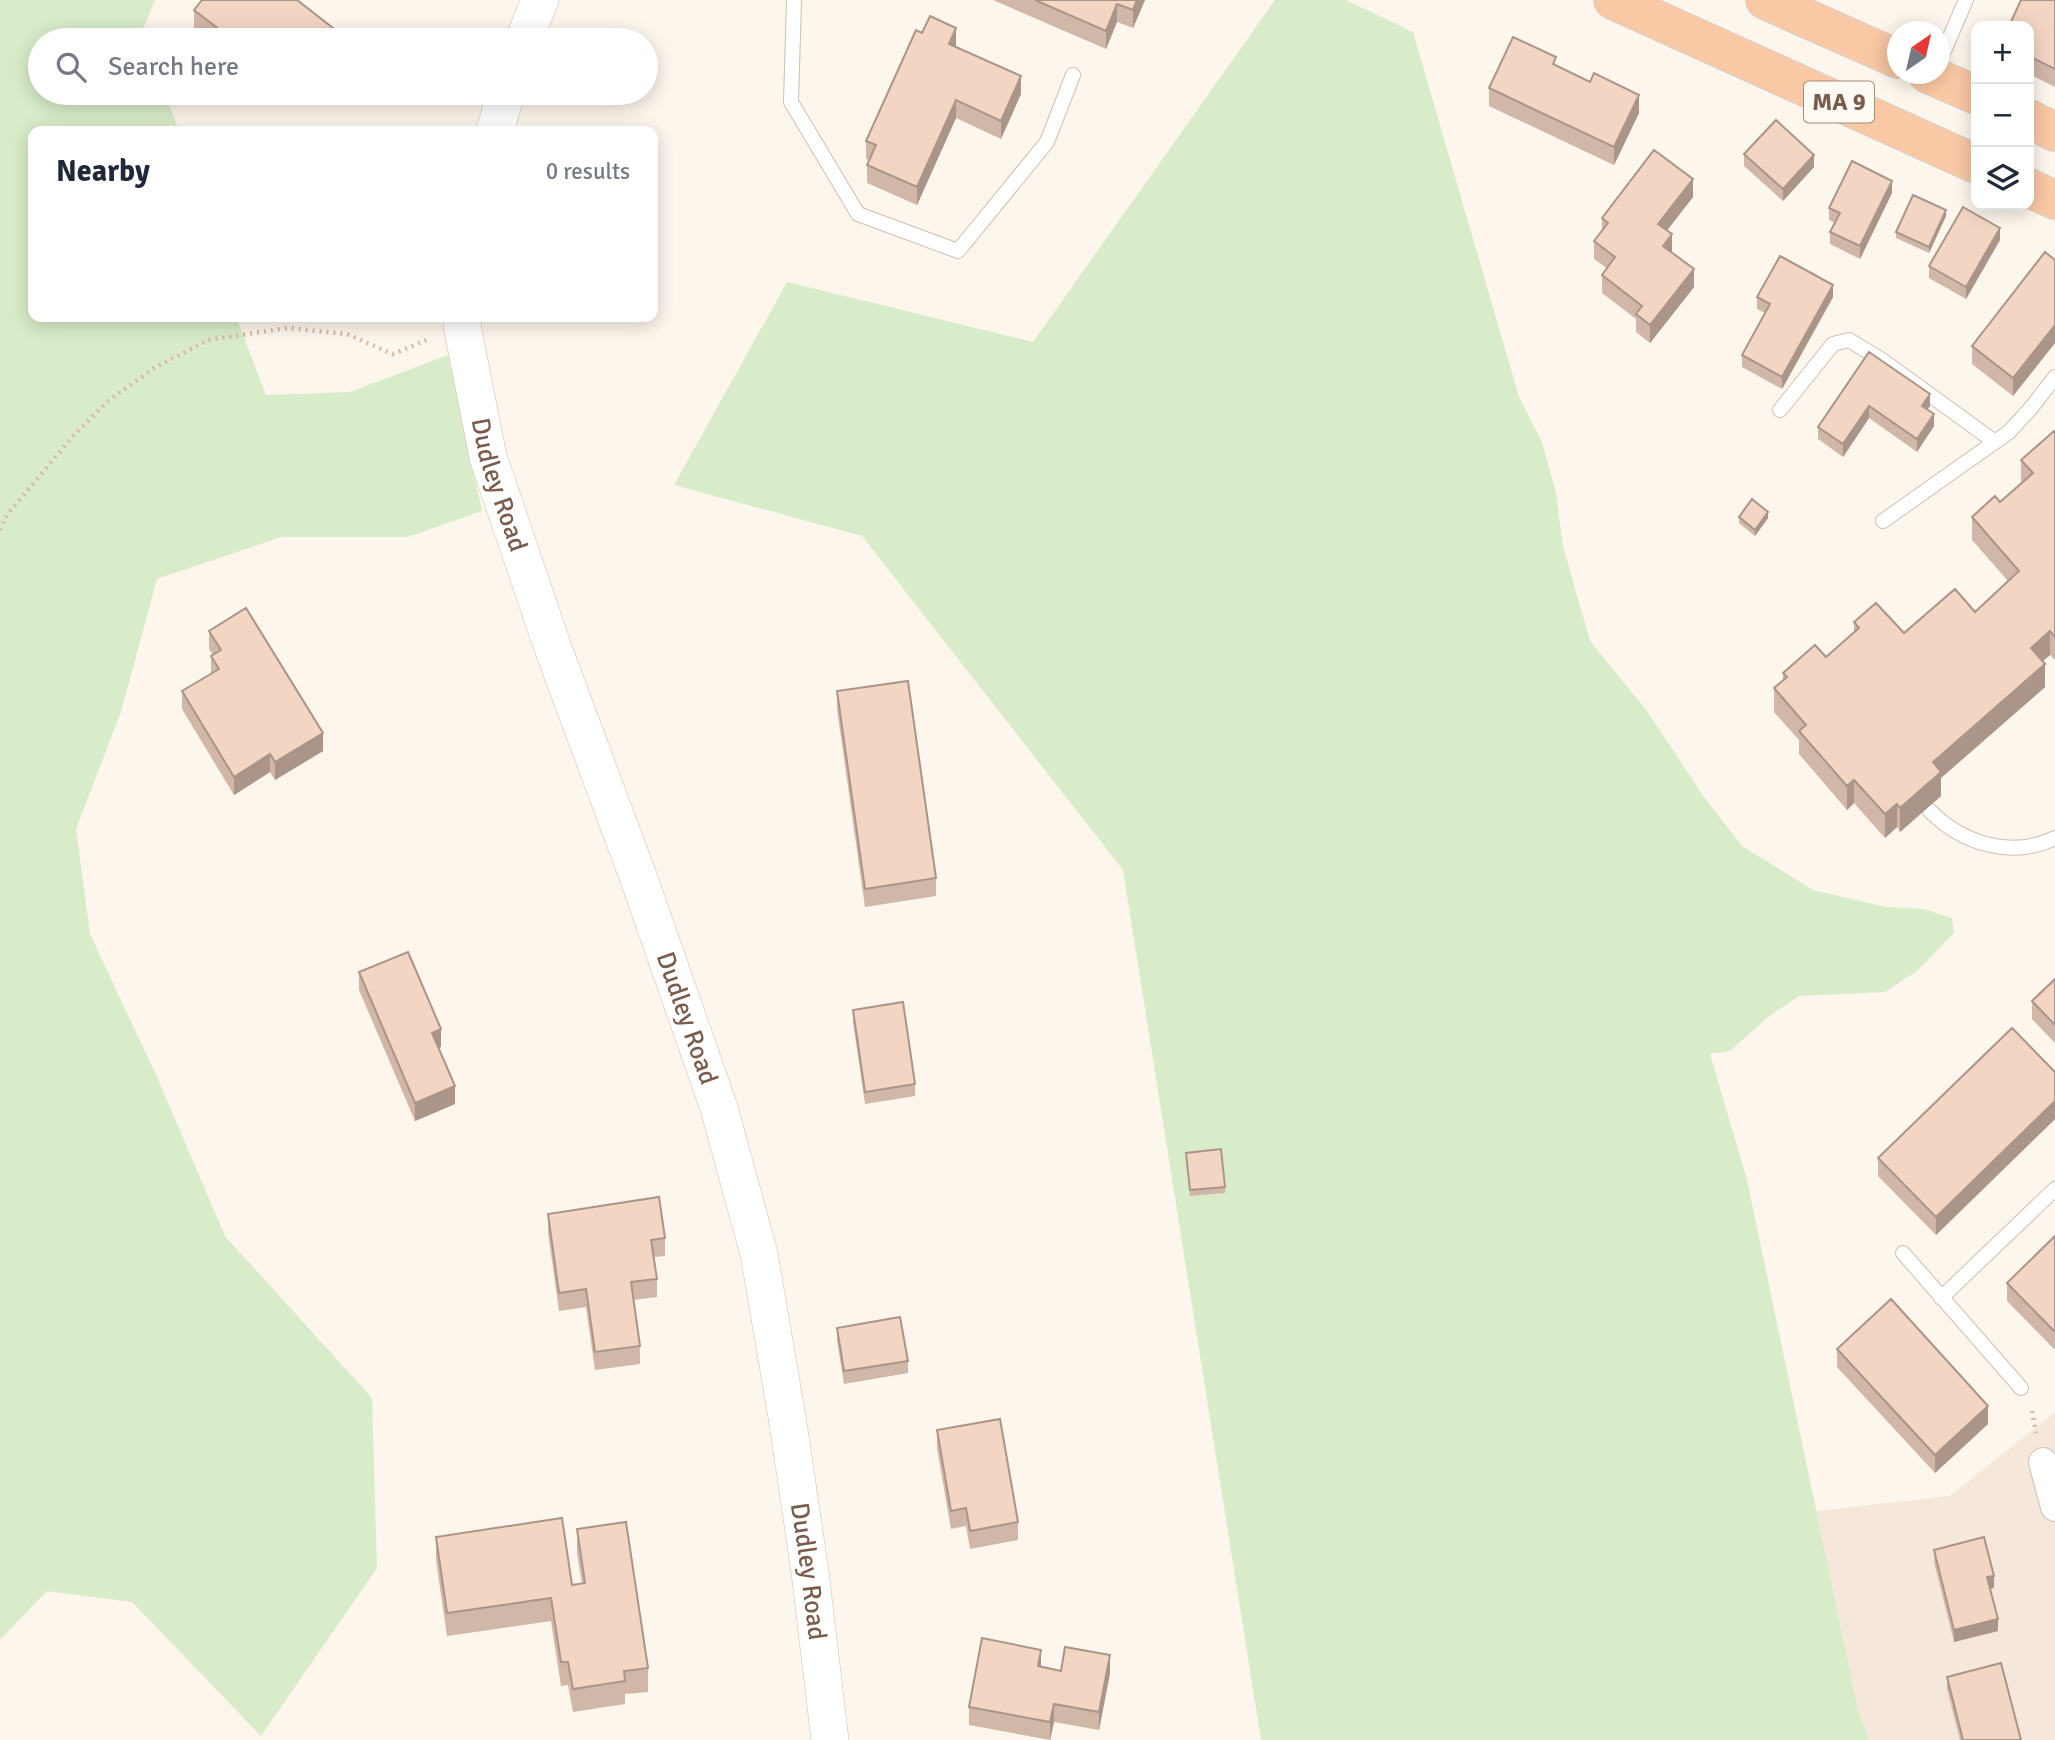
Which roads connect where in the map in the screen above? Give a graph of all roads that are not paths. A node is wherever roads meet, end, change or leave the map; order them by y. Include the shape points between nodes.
1 (540, 0) edge
2 (794, 0) edge
3 (1613, 0) edge
4 (1765, 0) edge
5 (1966, 0) edge
6 (529, 28) edge
7 (1950, 36) edge
8 (1887, 54) edge
9 (1073, 75) dead end
10 (1950, 80) edge
11 (1971, 92) edge
12 (503, 105) edge
13 (2034, 122) edge
14 (496, 126) edge
15 (2055, 132) edge
16 (1971, 162) edge
17 (2034, 190) edge
18 (2055, 200) edge
19 (462, 322) edge
20 (2055, 377) edge
21 (1780, 410) dead end
22 (1995, 442) junction
23 (1883, 521) dead end
24 (1930, 811) edge
25 (2055, 838) edge
26 (2055, 1189) edge
27 (1903, 1253) dead end
28 (1941, 1298) junction
29 (2021, 1388) road end
30 (2043, 1462) road end
31 (2055, 1507) edge
32 (830, 1740) edge

1 - 6 street
2 - 9 lane via 791,102 858,214 958,251 1047,142
3 - 16 highway, MA 9
4 - 8 highway, MA 9
5 - 7 lane
10 - 11 highway
12 - 14 street
13 - 15 highway
17 - 18 highway
19 - 32 street, Dudley Road via 488,457 715,1097 759,1254 796,1477
20 - 22 lane via 2021,420
21 - 22 lane via 1833,344 1849,340
22 - 23 lane
24 - 25 lane via 1953,831 2006,849
26 - 28 lane
27 - 28 lane
28 - 29 lane
30 - 31 street

